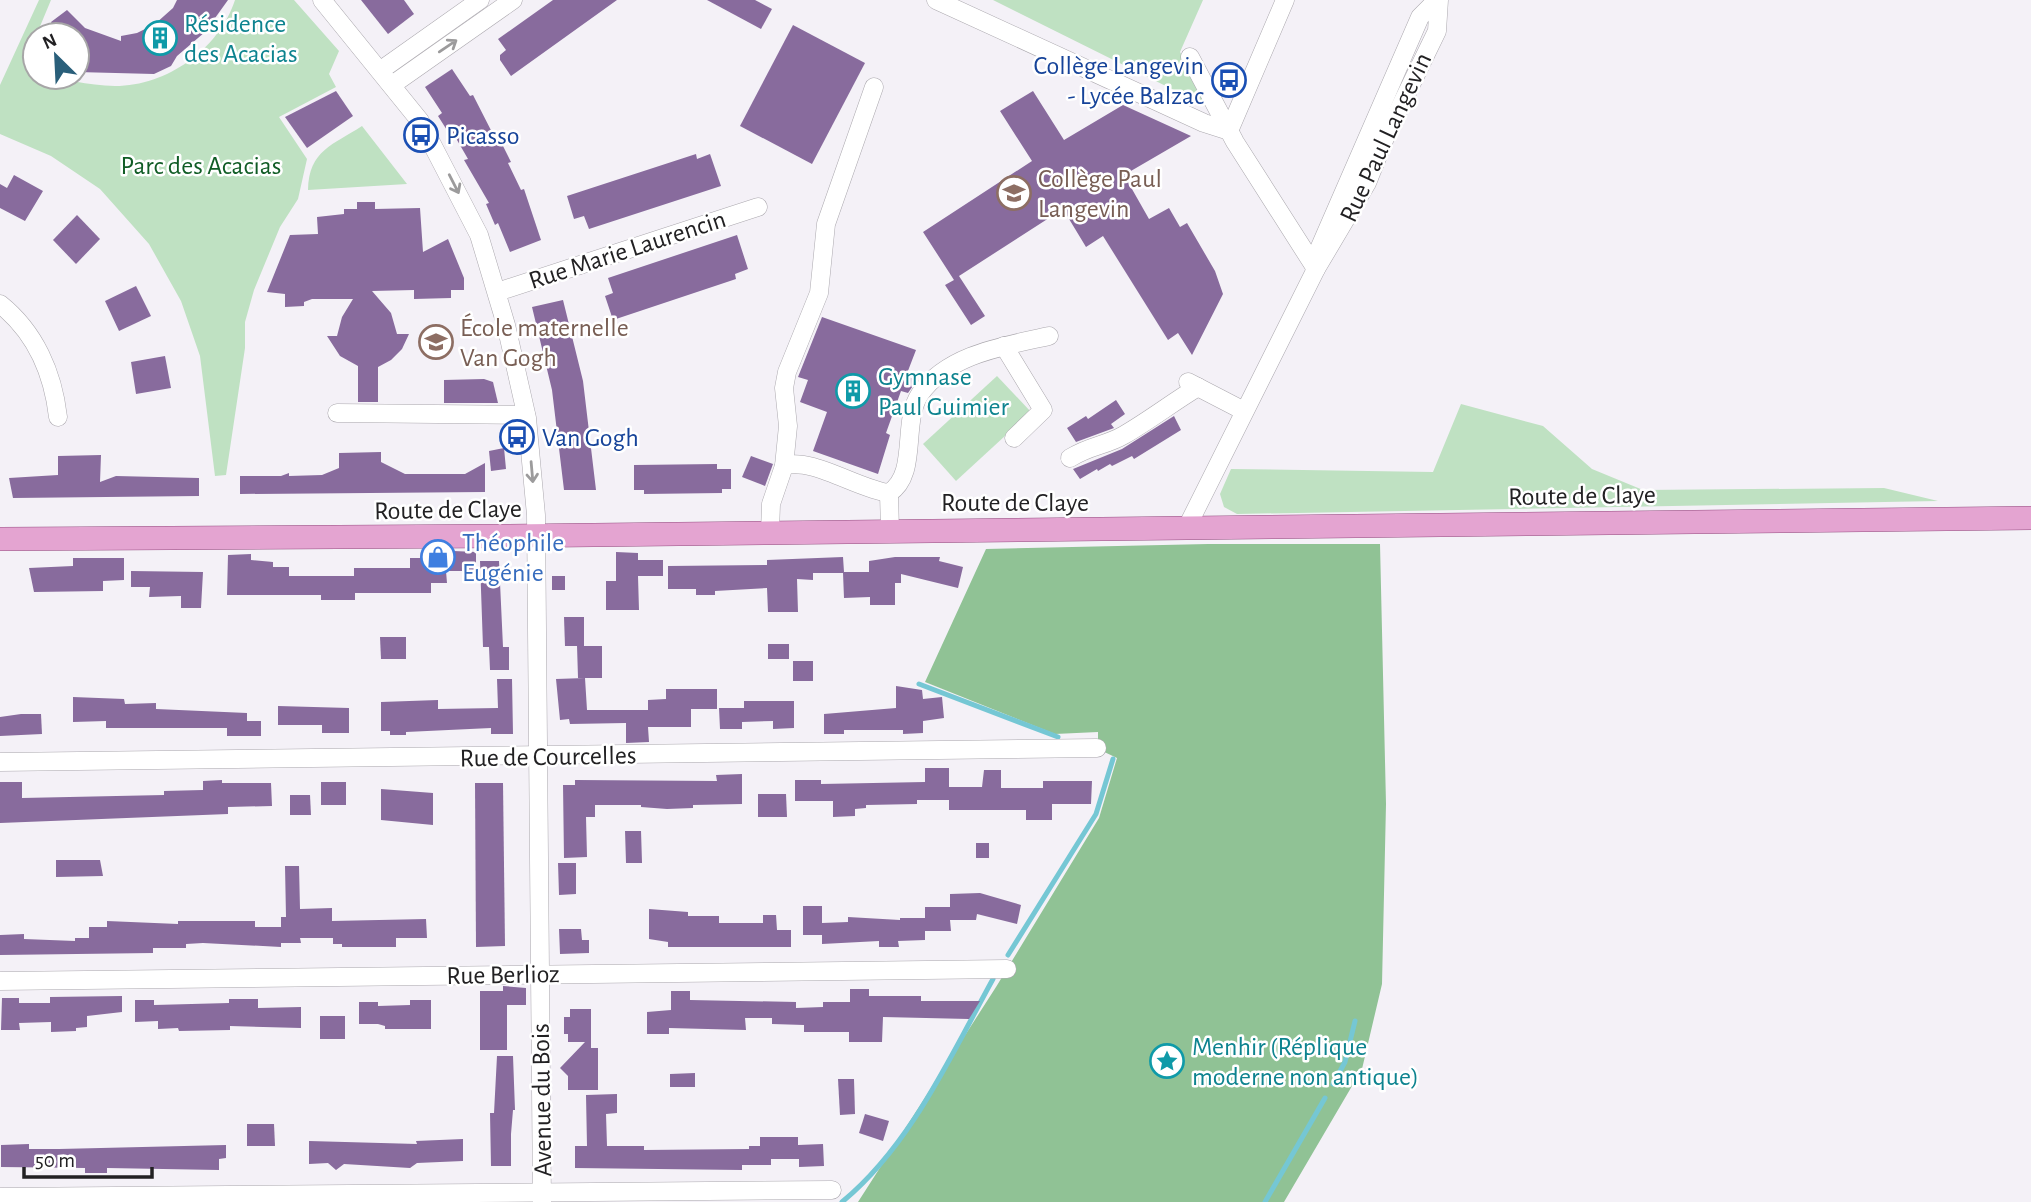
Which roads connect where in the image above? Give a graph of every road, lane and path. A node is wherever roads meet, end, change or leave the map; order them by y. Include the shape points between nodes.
1 (322, 0) edge
2 (480, 0) edge
3 (513, 0) edge
4 (936, 0) edge
5 (1285, 0) edge
6 (1438, 0) edge
7 (1190, 57) dead end
8 (381, 70) junction
9 (392, 85) junction
10 (874, 88) dead end
11 (1229, 131) junction
12 (758, 207) dead end
13 (1316, 269) junction
14 (497, 292) junction
15 (0, 304) edge
16 (1049, 336) dead end
17 (1004, 346) junction
18 (1028, 381) junction
19 (1013, 392) dead end
20 (1244, 411) junction
21 (337, 413) dead end
22 (526, 415) junction
23 (58, 418) dead end
24 (1014, 438) dead end
25 (1070, 458) dead end
26 (784, 466) junction
27 (889, 493) junction
28 (2031, 517) edge
29 (1186, 529) junction
30 (890, 531) junction
31 (770, 532) junction
32 (535, 536) junction
33 (0, 539) edge
34 (1097, 748) dead end
35 (537, 756) junction
36 (0, 762) edge
37 (1007, 968) dead end
38 (539, 973) junction
39 (0, 981) edge
40 (832, 1190) dead end
41 (542, 1196) edge
42 (739, 1196) edge
43 (0, 1197) edge
44 (349, 1198) edge
45 (188, 1199) edge

1 - 8 street, Avenue du Bois
2 - 8 street
9 -> 3 street
4 - 11 street
5 - 11 street
6 - 13 street, Rue Paul Langevin via 1437,31 1367,183
7 - 11 street
8 - 9 street, Avenue du Bois
9 -> 14 street, Avenue du Bois via 420,121 453,180 480,235
10 - 26 street via 826,224 819,293 787,372
11 - 13 street
12 - 14 street, Rue Marie Laurencin
13 - 20 street, Rue Paul Langevin
14 - 22 street, Avenue du Bois
15 - 23 street via 39,351 53,386
16 - 17 street
17 - 18 street
17 - 27 street via 973,355 929,383 912,413 903,478
18 - 19 street
18 - 24 street via 1044,410
20 - 25 street via 1193,385 1126,434
20 - 29 street, Rue Paul Langevin
21 - 22 street
22 -> 32 street, Avenue du Bois
26 - 27 street via 805,465
26 - 31 street via 769,514
27 - 30 street
28 - 29 main road, Route de Claye
29 - 30 main road, Route de Claye
30 - 31 main road, Route de Claye
31 - 32 main road, Route de Claye
32 - 33 main road, Route de Claye
32 - 35 street, Avenue du Bois
34 - 35 street, Rue de Courcelles
35 - 36 street, Rue de Courcelles
35 - 38 street, Avenue du Bois
37 - 38 street, Rue Berlioz
38 - 39 street, Rue Berlioz
38 - 41 street, Avenue du Bois
40 - 42 street
41 - 42 street
41 - 44 street
43 - 45 street
44 - 45 street

